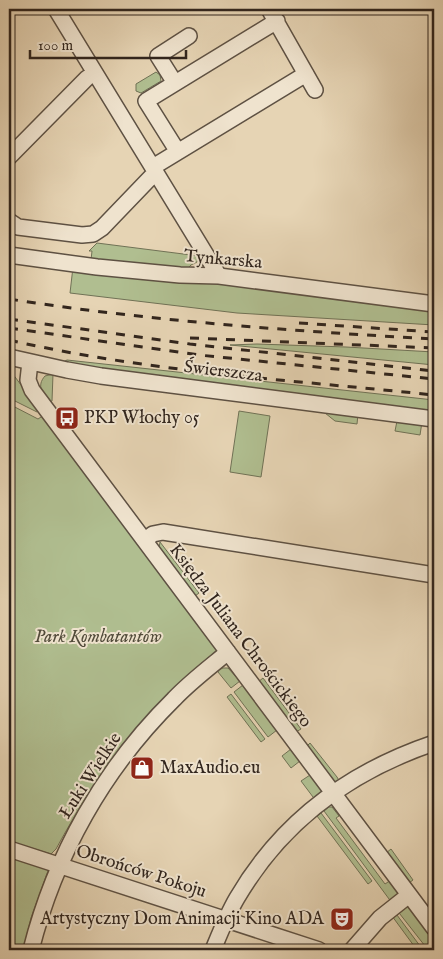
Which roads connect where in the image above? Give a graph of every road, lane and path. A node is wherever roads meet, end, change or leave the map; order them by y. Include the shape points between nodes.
1 (56, 9) edge
2 (273, 15) edge
3 (189, 36) dead end
4 (306, 74) junction
5 (87, 78) dead end
6 (175, 83) junction
7 (315, 90) dead end
8 (178, 152) junction
9 (9, 157) edge
10 (152, 172) junction
11 (9, 220) edge
12 (9, 254) edge
13 (219, 276) junction
14 (434, 304) edge
15 (9, 357) edge
16 (30, 362) junction
17 (434, 419) edge
18 (145, 540) junction
19 (434, 575) edge
20 (228, 652) junction
21 (434, 743) edge
22 (334, 794) junction
23 (9, 849) edge
24 (60, 865) junction
25 (409, 895) junction
26 (226, 920) junction
27 (434, 928) edge
28 (31, 950) edge
29 (213, 950) edge
30 (319, 950) edge
31 (352, 950) edge

1 - 10 street
2 - 4 street
2 - 6 street
3 - 6 street via 158,56
4 - 7 street
4 - 8 street
5 - 9 street
6 - 8 street via 146,101
8 - 10 street
10 - 11 street via 93,234 24,228
10 - 13 street
12 - 13 street, Tynkarska via 106,268
13 - 14 street, Tynkarska
15 - 16 street, Świerszcza
16 - 17 street, Świerszcza via 101,376
16 - 18 street, Księdza Juliana Chrościckiego via 30,387
18 - 19 street via 162,532
18 - 20 street, Księdza Juliana Chrościckiego
20 - 22 street, Księdza Juliana Chrościckiego
20 - 24 street, Łuki Wielkie via 174,699 134,743 94,800
21 - 22 street via 377,766
22 - 25 street, Księdza Juliana Chrościckiego
22 - 26 street via 302,818 271,850 245,885
23 - 24 street, Obrońców Pokoju
24 - 26 street, Obrońców Pokoju
24 - 28 street, Łuki Wielkie
25 - 27 street, Księdza Juliana Chrościckiego
25 - 31 street via 376,922
26 - 29 street
26 - 30 street, Obrońców Pokoju

